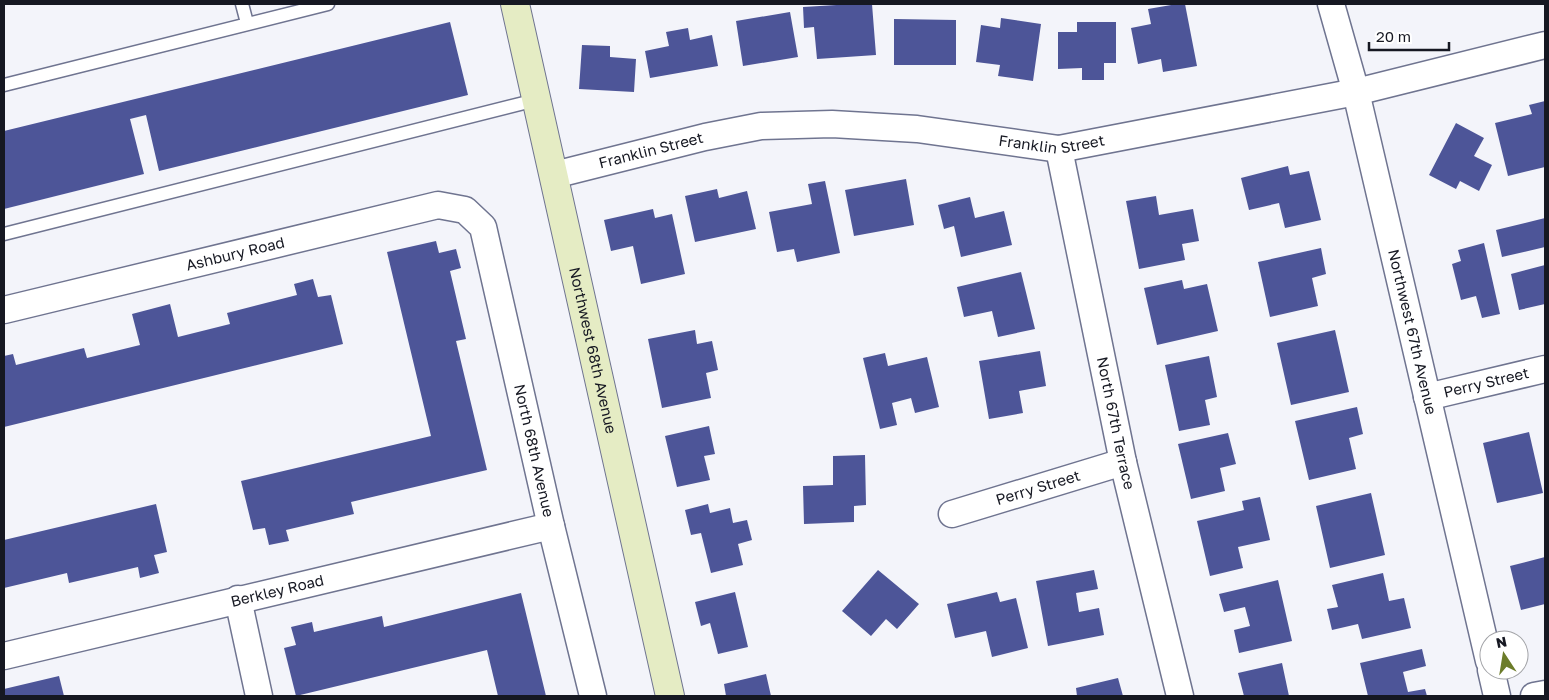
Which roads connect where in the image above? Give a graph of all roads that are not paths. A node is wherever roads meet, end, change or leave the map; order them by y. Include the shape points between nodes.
1 (242, 4) edge
2 (328, 4) edge
3 (515, 4) edge
4 (1331, 4) edge
5 (247, 23) junction
6 (1545, 46) edge
7 (4, 85) edge
8 (1356, 92) junction
9 (536, 100) junction
10 (1059, 149) junction
11 (554, 175) junction
12 (465, 210) joint
13 (4, 234) edge
14 (4, 310) edge
15 (1545, 369) edge
16 (1427, 397) junction
17 (1123, 462) junction
18 (952, 514) dead end
19 (551, 526) junction
20 (238, 599) junction
21 (1482, 630) edge
22 (4, 656) edge
23 (1493, 680) edge
24 (1545, 694) edge
25 (260, 696) edge
26 (593, 696) edge
27 (670, 696) edge
28 (1180, 696) edge
29 (1497, 696) edge
30 (1534, 696) edge

1 - 5 lane
2 - 5 lane
3 - 9 street, Northwest 68th Avenue
4 - 8 street, Northwest 67th Avenue
5 - 7 lane
6 - 8 street, Franklin Street
8 - 10 street, Franklin Street
8 - 16 street, Northwest 67th Avenue
9 - 11 street, Northwest 68th Avenue
9 - 13 lane
10 - 11 street, Franklin Street via 916,128 832,124 761,126
10 - 17 street, North 67th Terrace
11 - 27 street, Northwest 68th Avenue
12 - 14 street, Ashbury Road via 438,204
12 - 19 street, North 68th Avenue via 483,227
15 - 16 street, Perry Street
16 - 21 street, Northwest 67th Avenue
17 - 18 street, Perry Street
17 - 28 street, North 67th Terrace
19 - 20 street, Berkley Road
19 - 26 street, North 68th Avenue
20 - 22 street, Berkley Road
20 - 25 street
23 - 29 street
24 - 30 street

